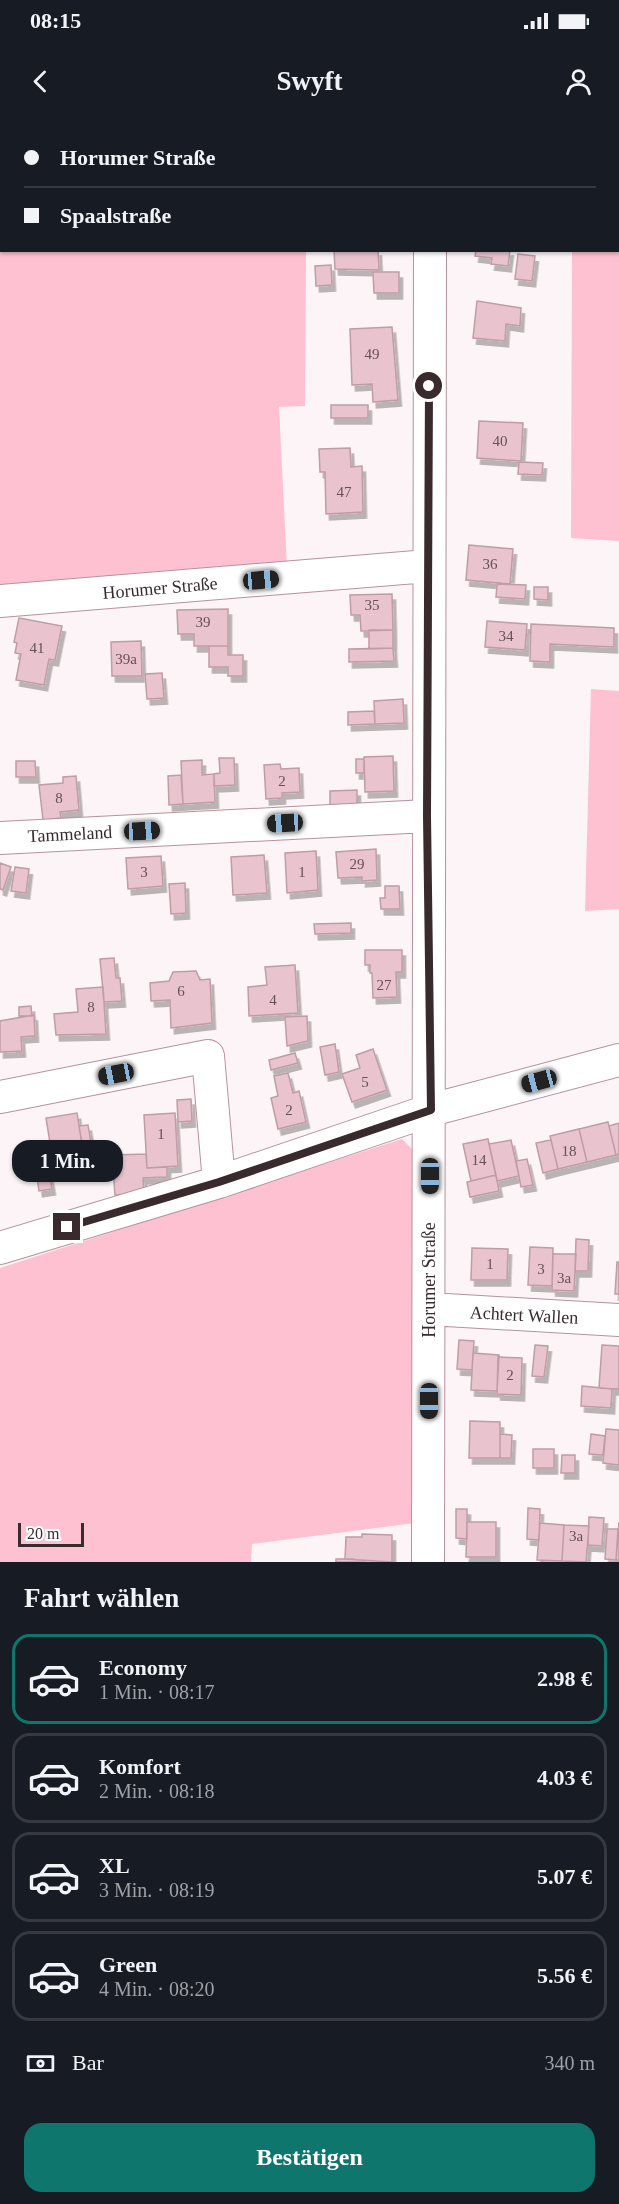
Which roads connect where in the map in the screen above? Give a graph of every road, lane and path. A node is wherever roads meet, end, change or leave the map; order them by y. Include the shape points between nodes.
1 (430, 252) edge
2 (428, 566) junction
3 (0, 601) edge
4 (427, 816) junction
5 (0, 838) edge
6 (619, 1060) edge
7 (0, 1097) edge
8 (431, 1110) junction
9 (219, 1182) junction
10 (0, 1248) edge
11 (429, 1310) junction
12 (619, 1320) edge
13 (428, 1562) edge

1 - 2 street, Horumer Straße
2 - 3 street, Horumer Straße
2 - 4 street, Horumer Straße
4 - 5 street, Tammeland
4 - 8 street, Horumer Straße
6 - 8 street
7 - 9 street via 208,1056
8 - 9 street
8 - 11 street, Horumer Straße
9 - 10 street
11 - 12 street, Achtert Wallen
11 - 13 street, Horumer Straße

